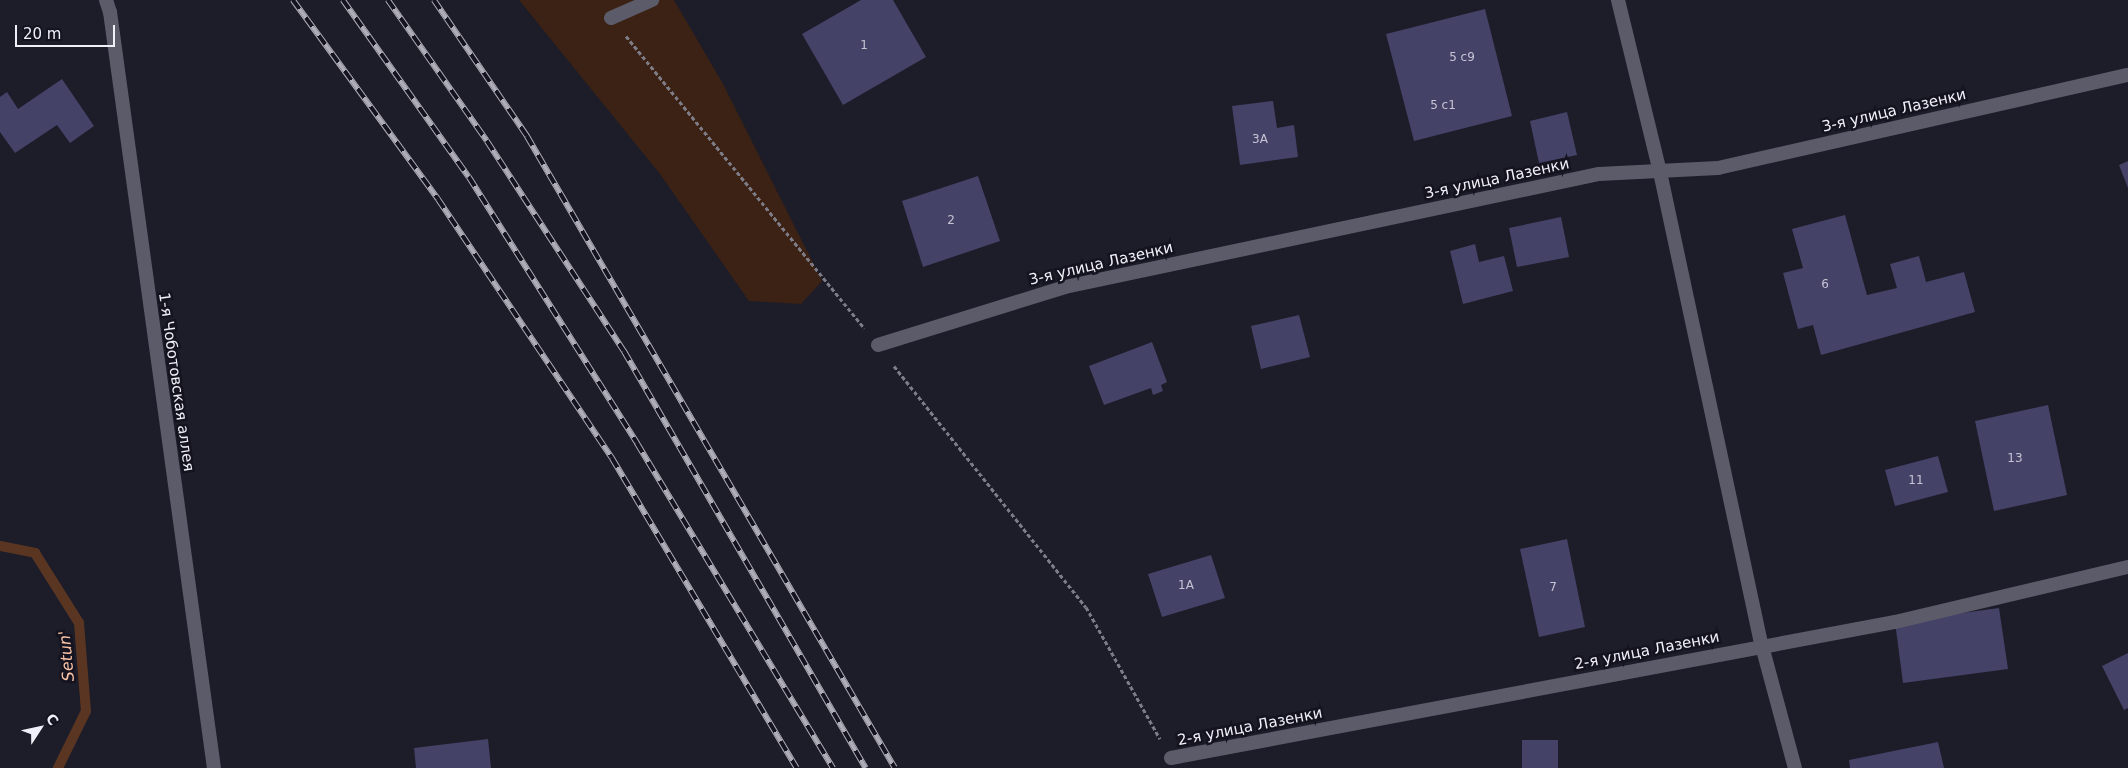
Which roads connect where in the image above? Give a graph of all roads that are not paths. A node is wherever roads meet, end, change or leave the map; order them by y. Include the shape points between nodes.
1 (106, 0) edge
2 (652, 0) edge
3 (1618, 0) edge
4 (611, 18) road end
5 (2128, 75) edge
6 (1660, 172) junction
7 (878, 345) road end
8 (2128, 566) edge
9 (1762, 646) junction
10 (1171, 758) road end
11 (214, 768) edge
12 (1795, 768) edge

1 - 11 street, 1-я Чоботовская аллея
2 - 4 street
3 - 6 street
5 - 6 street, 3-я улица Лазенки via 1718,168
6 - 7 street, 3-я улица Лазенки via 1599,174 1065,286
6 - 9 street
8 - 9 street, 2-я улица Лазенки via 1894,622
9 - 10 street, 2-я улица Лазенки
9 - 12 street

